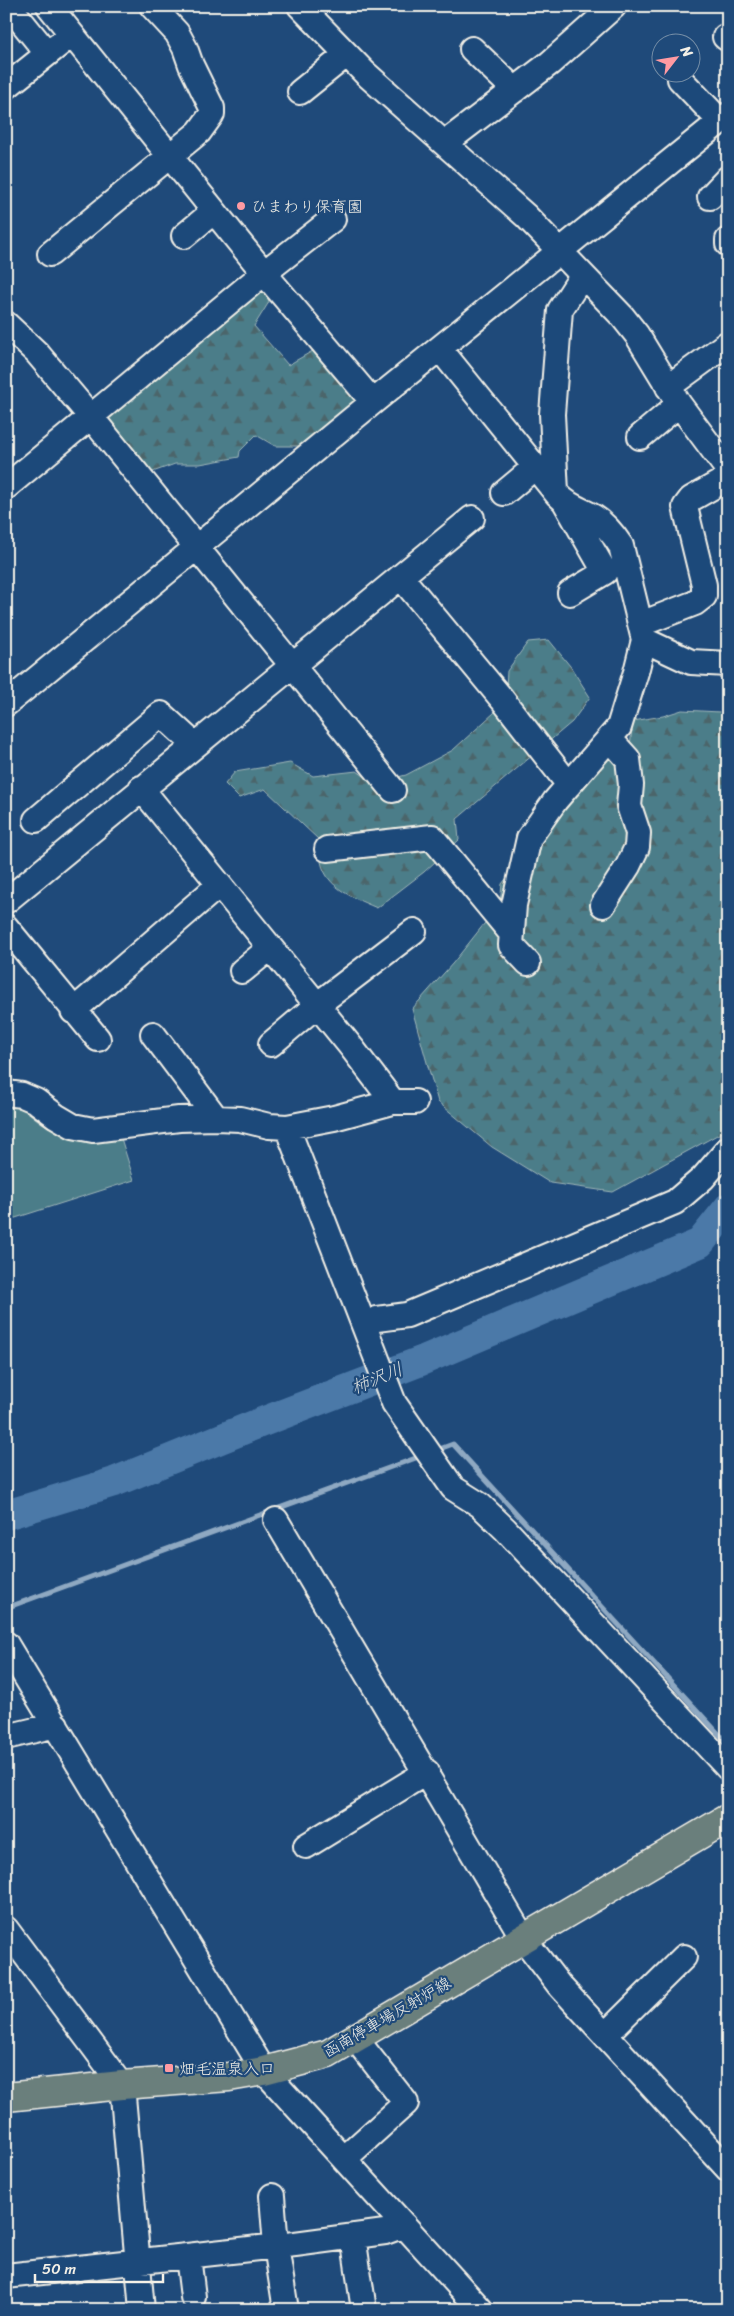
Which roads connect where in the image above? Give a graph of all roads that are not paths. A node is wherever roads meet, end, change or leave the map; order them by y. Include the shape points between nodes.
1 (8, 6) edge
2 (49, 6) edge
3 (152, 6) edge
4 (300, 6) edge
5 (614, 6) edge
6 (71, 35) junction
7 (472, 49) dead end
8 (47, 53) junction
9 (346, 55) junction
10 (684, 82) edge
11 (6, 87) edge
12 (515, 90) junction
13 (300, 92) dead end
14 (723, 124) edge
15 (445, 143) junction
16 (170, 156) junction
17 (728, 178) edge
18 (710, 197) dead end
19 (214, 211) junction
20 (333, 219) dead end
21 (184, 236) dead end
22 (560, 250) junction
23 (50, 254) dead end
24 (264, 273) junction
25 (582, 276) junction
26 (6, 324) edge
27 (728, 343) edge
28 (440, 348) junction
29 (674, 395) junction
30 (373, 402) junction
31 (91, 417) junction
32 (640, 437) dead end
33 (535, 467) junction
34 (728, 470) edge
35 (728, 478) edge
36 (6, 487) edge
37 (504, 493) dead end
38 (560, 497) junction
39 (472, 518) dead end
40 (196, 547) junction
41 (401, 577) junction
42 (570, 593) dead end
43 (642, 632) junction
44 (728, 664) edge
45 (292, 666) junction
46 (6, 704) edge
47 (610, 739) junction
48 (195, 745) junction
49 (569, 785) junction
50 (142, 788) junction
51 (393, 790) dead end
52 (36, 820) dead end
53 (327, 849) dead end
54 (219, 885) junction
55 (6, 901) edge
56 (603, 905) dead end
57 (6, 927) edge
58 (414, 931) dead end
59 (512, 934) junction
60 (270, 948) junction
61 (528, 964) dead end
62 (242, 972) dead end
63 (316, 1005) junction
64 (73, 1011) junction
65 (153, 1034) dead end
66 (98, 1039) dead end
67 (271, 1044) dead end
68 (6, 1093) edge
69 (216, 1118) junction
70 (287, 1127) junction
71 (728, 1150) edge
72 (369, 1319) junction
73 (276, 1520) dead end
74 (6, 1644) edge
75 (56, 1725) junction
76 (6, 1737) edge
77 (728, 1768) edge
78 (427, 1772) junction
79 (728, 1818) edge
80 (306, 1846) dead end
81 (6, 1929) edge
82 (523, 1938) junction
83 (684, 1957) dead end
84 (605, 2035) junction
85 (355, 2038) junction
86 (264, 2071) junction
87 (122, 2085) junction
88 (6, 2097) edge
89 (344, 2159) junction
90 (728, 2169) edge
91 (272, 2196) dead end
92 (404, 2225) junction
93 (353, 2236) junction
94 (276, 2246) junction
95 (188, 2256) junction
96 (138, 2262) junction
97 (6, 2276) edge
98 (193, 2297) dead end
99 (142, 2310) edge
100 (286, 2310) edge
101 (364, 2310) edge
102 (481, 2310) edge

1 - 8 street
2 - 6 street
3 - 16 street via 177,33 212,108 212,114 199,132
4 - 9 street
5 - 12 street
6 - 8 street
6 - 16 street
7 - 12 street
8 - 11 street
9 - 13 street
9 - 15 street
10 - 14 street
12 - 15 street
14 - 22 street
15 - 22 street
16 - 19 street
16 - 23 street
17 - 18 street
19 - 21 street
19 - 24 street
20 - 24 street
22 - 25 street
22 - 28 street
24 - 30 street
24 - 31 street
25 - 29 street via 637,335
25 - 38 street via 560,310 552,414
26 - 31 street via 37,353
27 - 29 street
28 - 30 street
28 - 33 street
29 - 32 street
29 - 34 street
30 - 40 street
31 - 36 street
31 - 40 street
33 - 37 street
33 - 38 street
35 - 43 street via 691,499 685,507 704,596
38 - 42 street via 605,572
38 - 43 street via 595,517 621,546
39 - 41 street
40 - 45 street
40 - 46 street
41 - 45 street
41 - 49 street
43 - 44 street via 691,662
43 - 47 street via 619,727
45 - 48 street
45 - 51 street
47 - 49 street
47 - 56 street via 628,758 630,806 638,833 637,847 628,866
48 - 50 street
48 - 52 street via 161,714
49 - 59 street via 529,838 514,905
50 - 54 street
50 - 55 street
53 - 59 street via 432,837
54 - 60 street
54 - 64 street
57 - 64 street
58 - 63 street
59 - 61 street via 511,945
60 - 62 street
60 - 63 street
63 - 67 street
63 - 70 street via 404,1102
64 - 66 street
65 - 69 street
68 - 69 street via 36,1101 74,1126 93,1130
69 - 70 street
70 - 72 street
71 - 72 street via 675,1202 407,1315
72 - 77 street via 394,1403 453,1488 480,1505 505,1529
73 - 78 street
74 - 75 street
75 - 76 street
75 - 86 street
78 - 80 street
78 - 82 street
79 - 82 main road, 函南停車場反射炉線
81 - 87 street
82 - 84 street via 559,1985
82 - 85 main road, 函南停車場反射炉線
83 - 84 street
84 - 90 street
85 - 86 main road, 函南停車場反射炉線 via 328,2054
85 - 89 street via 406,2103
86 - 87 main road, 函南停車場反射炉線 via 230,2077
86 - 89 street
87 - 88 main road, 函南停車場反射炉線
87 - 96 street
89 - 92 street
91 - 94 street
92 - 93 street via 385,2232
92 - 102 street
93 - 94 street
93 - 101 street
94 - 95 street
94 - 100 street
95 - 96 street
95 - 98 street
96 - 97 street
96 - 99 street

